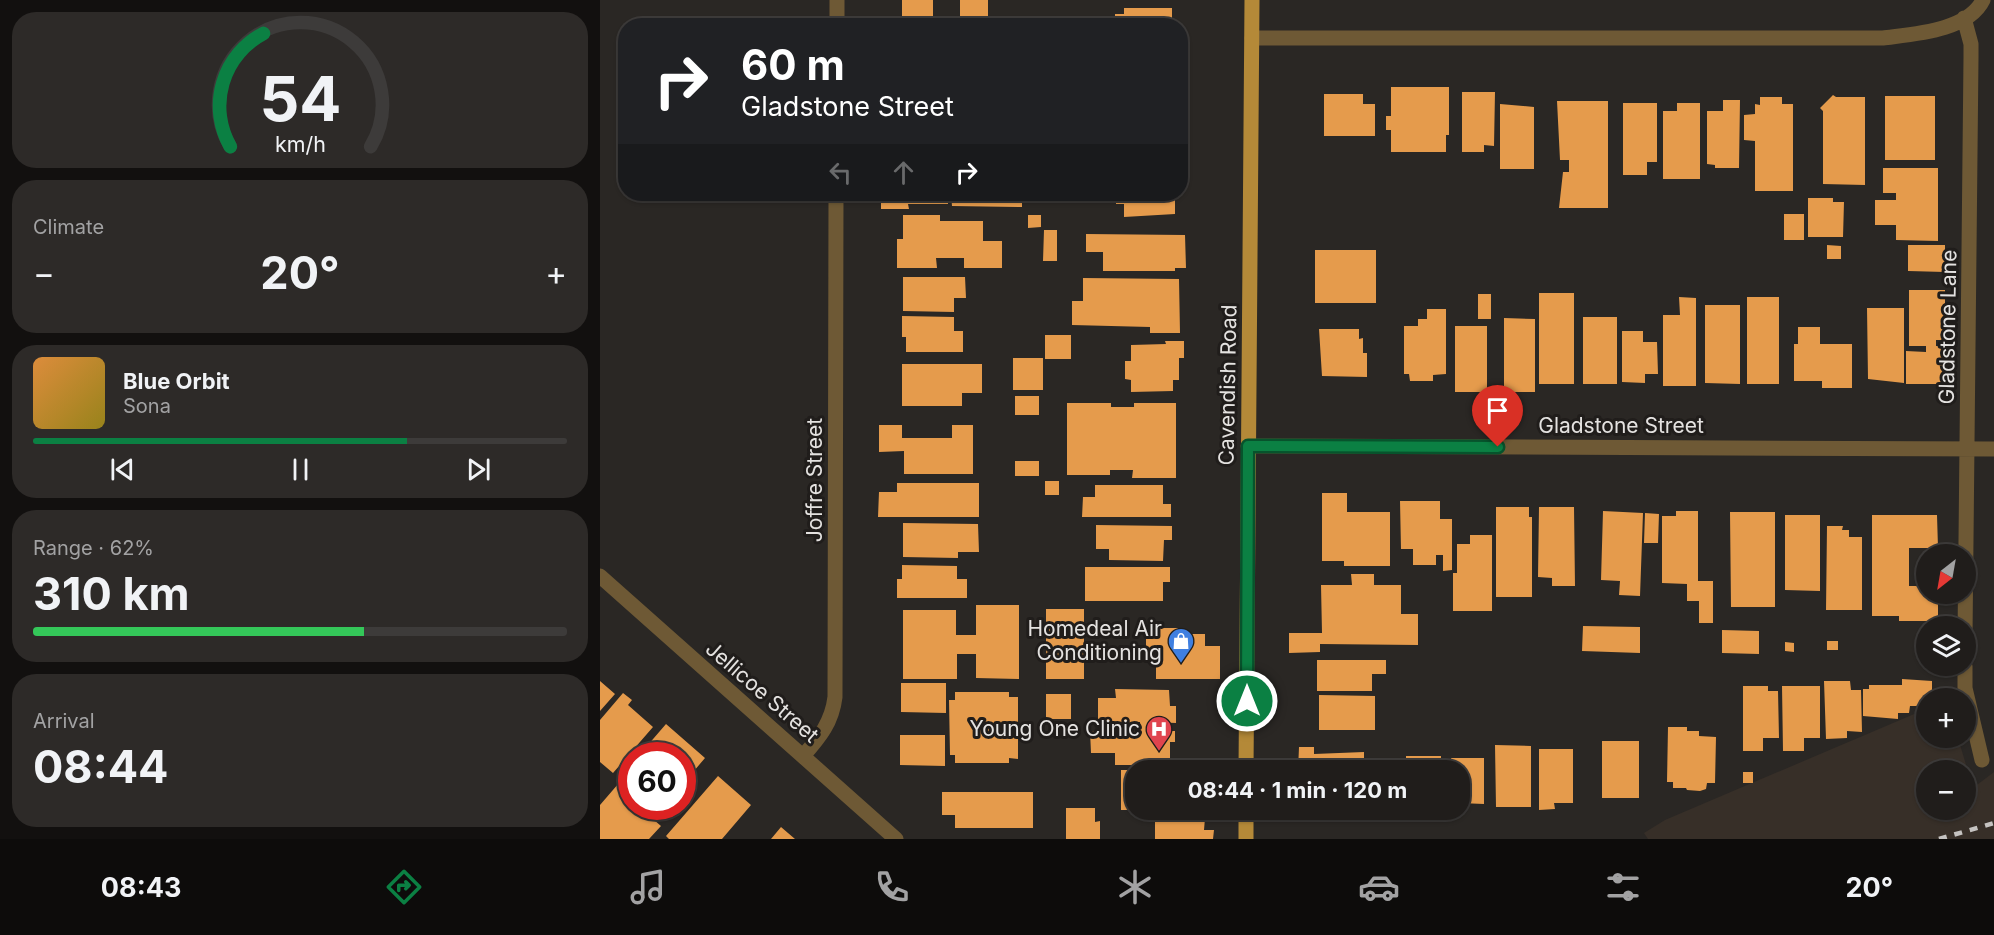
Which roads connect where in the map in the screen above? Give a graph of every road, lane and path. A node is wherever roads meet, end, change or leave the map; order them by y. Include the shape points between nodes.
1 (837, 0) edge
2 (1252, 0) edge
3 (1983, 0) edge
4 (837, 18) edge
5 (1964, 18) junction
6 (1252, 38) junction
7 (836, 201) edge
8 (1248, 446) junction
9 (1968, 448) junction
10 (1994, 449) edge
11 (600, 576) edge
12 (1965, 616) edge
13 (1965, 676) edge
14 (803, 756) junction
15 (1246, 760) edge
16 (1982, 760) dead end
17 (1246, 820) edge
18 (896, 839) edge
19 (1246, 839) edge

1 - 4 street
2 - 6 main road, Cavendish Road
3 - 5 street
5 - 6 street via 1936,31 1883,38
5 - 9 street, Gladstone Lane via 1971,44
6 - 8 main road, Cavendish Road
7 - 14 street, Joffre Street via 835,697 825,730
8 - 9 street, Gladstone Street
8 - 15 main road, Cavendish Road
9 - 10 street, Gladstone Street
9 - 12 street, Gladstone Lane
11 - 14 street, Jellicoe Street
13 - 16 street
14 - 18 street, Jellicoe Street
17 - 19 main road

